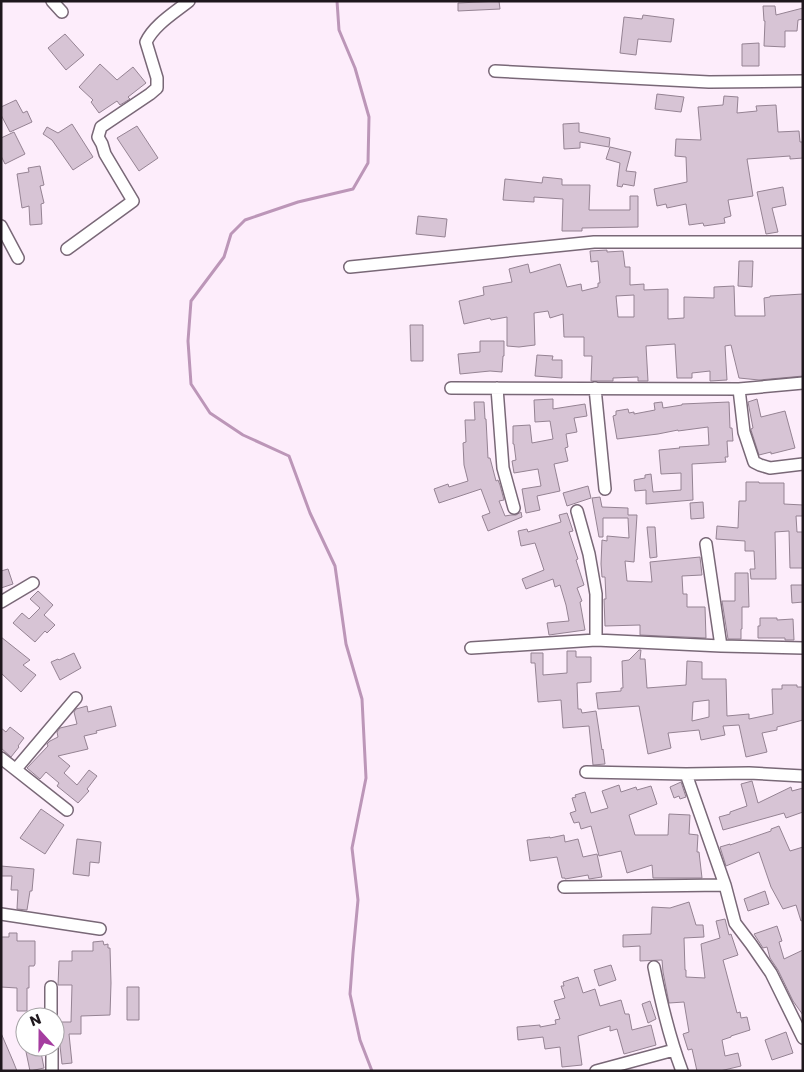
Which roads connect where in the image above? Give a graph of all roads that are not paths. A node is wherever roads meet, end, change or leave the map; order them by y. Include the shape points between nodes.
1 (52, 1) edge
2 (189, 1) edge
3 (62, 12) dead end
4 (495, 72) dead end
5 (803, 81) edge
6 (1, 226) edge
7 (803, 242) edge
8 (67, 249) dead end
9 (18, 258) dead end
10 (350, 266) dead end
11 (803, 383) edge
12 (451, 388) dead end
13 (497, 388) junction
14 (595, 388) junction
15 (739, 389) junction
16 (803, 464) edge
17 (605, 489) dead end
18 (514, 508) dead end
19 (577, 511) dead end
20 (706, 544) dead end
21 (33, 582) dead end
22 (1, 602) edge
23 (596, 640) junction
24 (721, 646) junction
25 (471, 648) dead end
26 (803, 648) edge
27 (76, 698) dead end
28 (1, 758) edge
29 (16, 769) junction
30 (586, 772) dead end
31 (686, 774) junction
32 (803, 776) edge
33 (67, 810) dead end
34 (725, 885) junction
35 (564, 887) dead end
36 (1, 914) edge
37 (100, 929) dead end
38 (654, 967) dead end
39 (51, 987) dead end
40 (51, 1007) edge
41 (803, 1038) edge
42 (674, 1050) junction
43 (52, 1057) edge
44 (52, 1071) edge
45 (596, 1071) edge
46 (682, 1071) edge

1 - 3 street
2 - 8 street via 149,35 146,42 157,88 100,127 98,137 105,154 134,201
4 - 5 street via 709,82
6 - 9 street
7 - 10 street via 594,242
11 - 15 street
12 - 13 street
13 - 14 street
13 - 18 street via 503,468
14 - 15 street
14 - 17 street
15 - 16 street via 744,432 754,462 770,468
19 - 23 street via 596,594
20 - 24 street
21 - 22 street
23 - 24 street
23 - 25 street
24 - 26 street
27 - 29 street
28 - 29 street
29 - 33 street
30 - 31 street
31 - 32 street
31 - 34 street
34 - 35 street
34 - 41 street via 735,923 771,974
36 - 37 street
38 - 42 street
39 - 40 street
42 - 45 street
42 - 46 street
43 - 44 street

